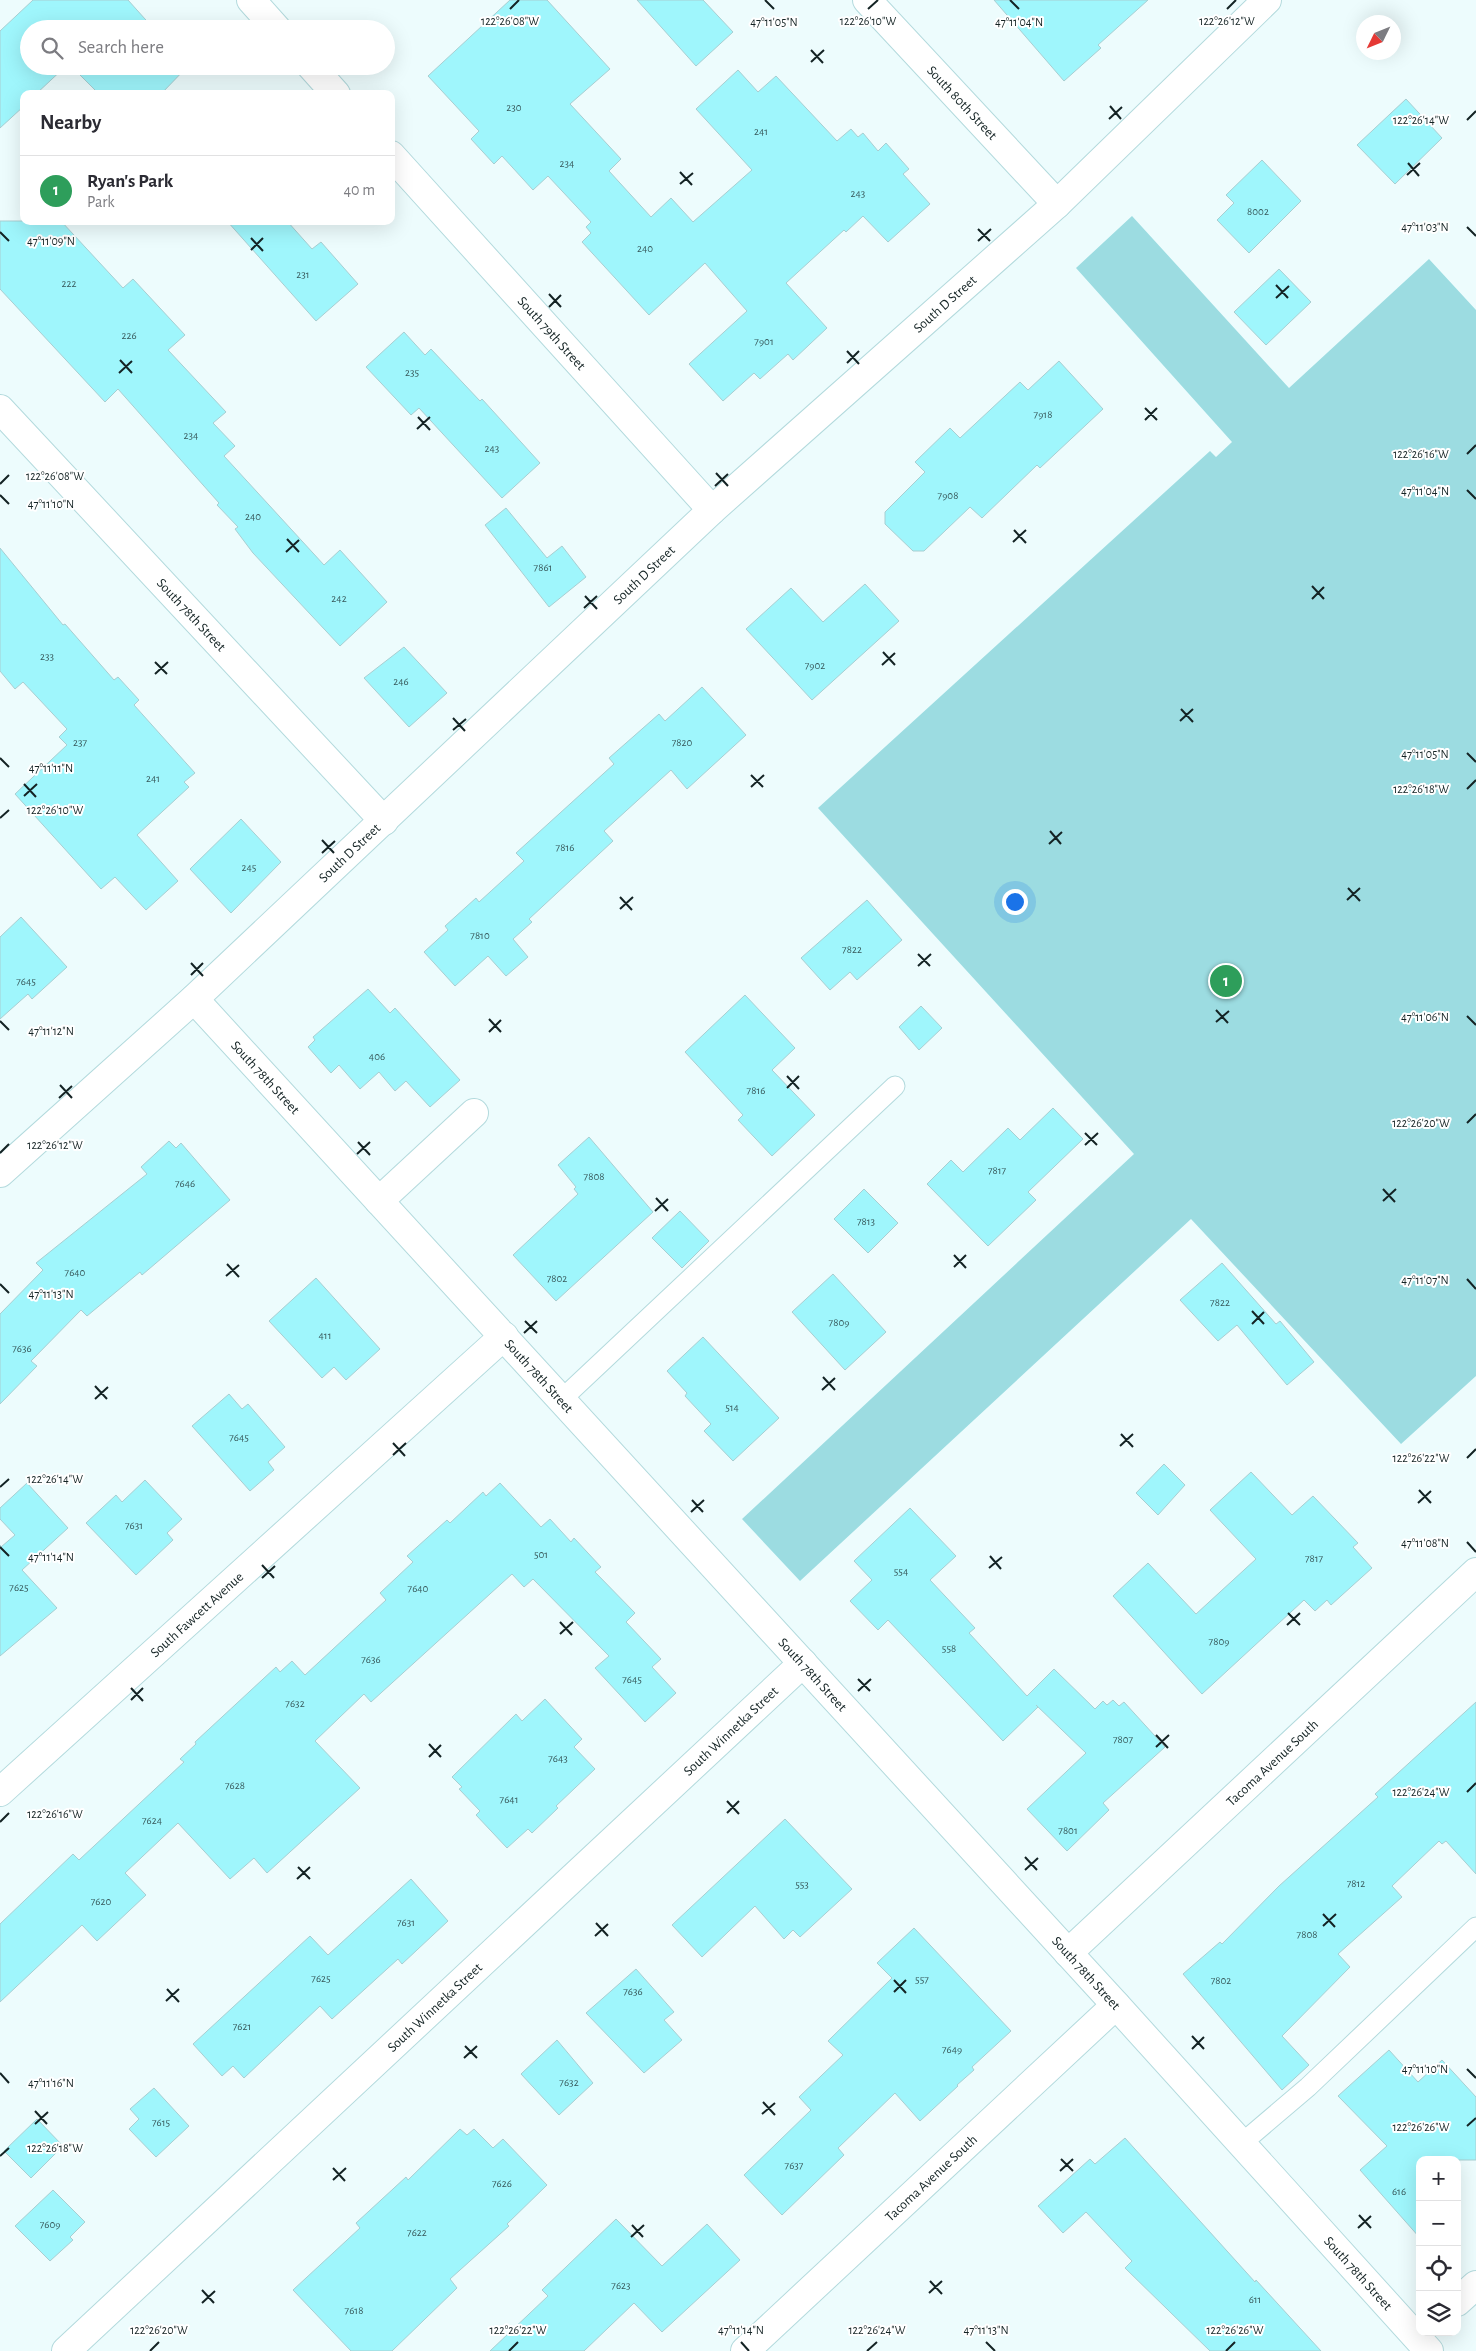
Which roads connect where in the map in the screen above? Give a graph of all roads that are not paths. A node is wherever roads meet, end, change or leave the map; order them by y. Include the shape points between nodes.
1 (251, 0) edge
2 (867, 0) edge
3 (1268, 0) edge
4 (269, 20) edge
5 (319, 75) edge
6 (332, 90) edge
7 (395, 159) edge
8 (1057, 204) junction
9 (0, 409) edge
10 (712, 510) junction
11 (384, 822) junction
12 (194, 999) junction
13 (895, 1086) dead end
14 (474, 1112) dead end
15 (0, 1173) edge
16 (379, 1201) junction
17 (504, 1336) junction
18 (561, 1400) junction
19 (1476, 1572) edge
20 (803, 1664) junction
21 (0, 1792) edge
22 (1476, 1927) edge
23 (1068, 1953) junction
24 (1116, 2005) junction
25 (1241, 2144) junction
26 (1476, 2285) edge
27 (1461, 2298) edge
28 (1424, 2341) edge
29 (66, 2351) edge
30 (745, 2351) edge

1 - 4 street
2 - 8 street, South 80th Street
3 - 8 street, South D Street
5 - 6 street
7 - 10 street, South 79th Street
8 - 10 street, South D Street
9 - 11 street, South 78th Street
10 - 11 street, South D Street
11 - 12 street, South D Street
12 - 15 street, South D Street
12 - 16 street, South 78th Street
13 - 18 lane
14 - 16 street
16 - 17 street, South 78th Street
17 - 18 street, South 78th Street
17 - 21 street, South Fawcett Avenue
18 - 20 street, South 78th Street
19 - 23 street, Tacoma Avenue South
20 - 23 street, South 78th Street
20 - 29 street, South Winnetka Street
22 - 25 lane via 1308,2087
23 - 24 street, South 78th Street
24 - 25 street, South 78th Street
24 - 30 street, Tacoma Avenue South
25 - 28 street, South 78th Street
26 - 27 street

